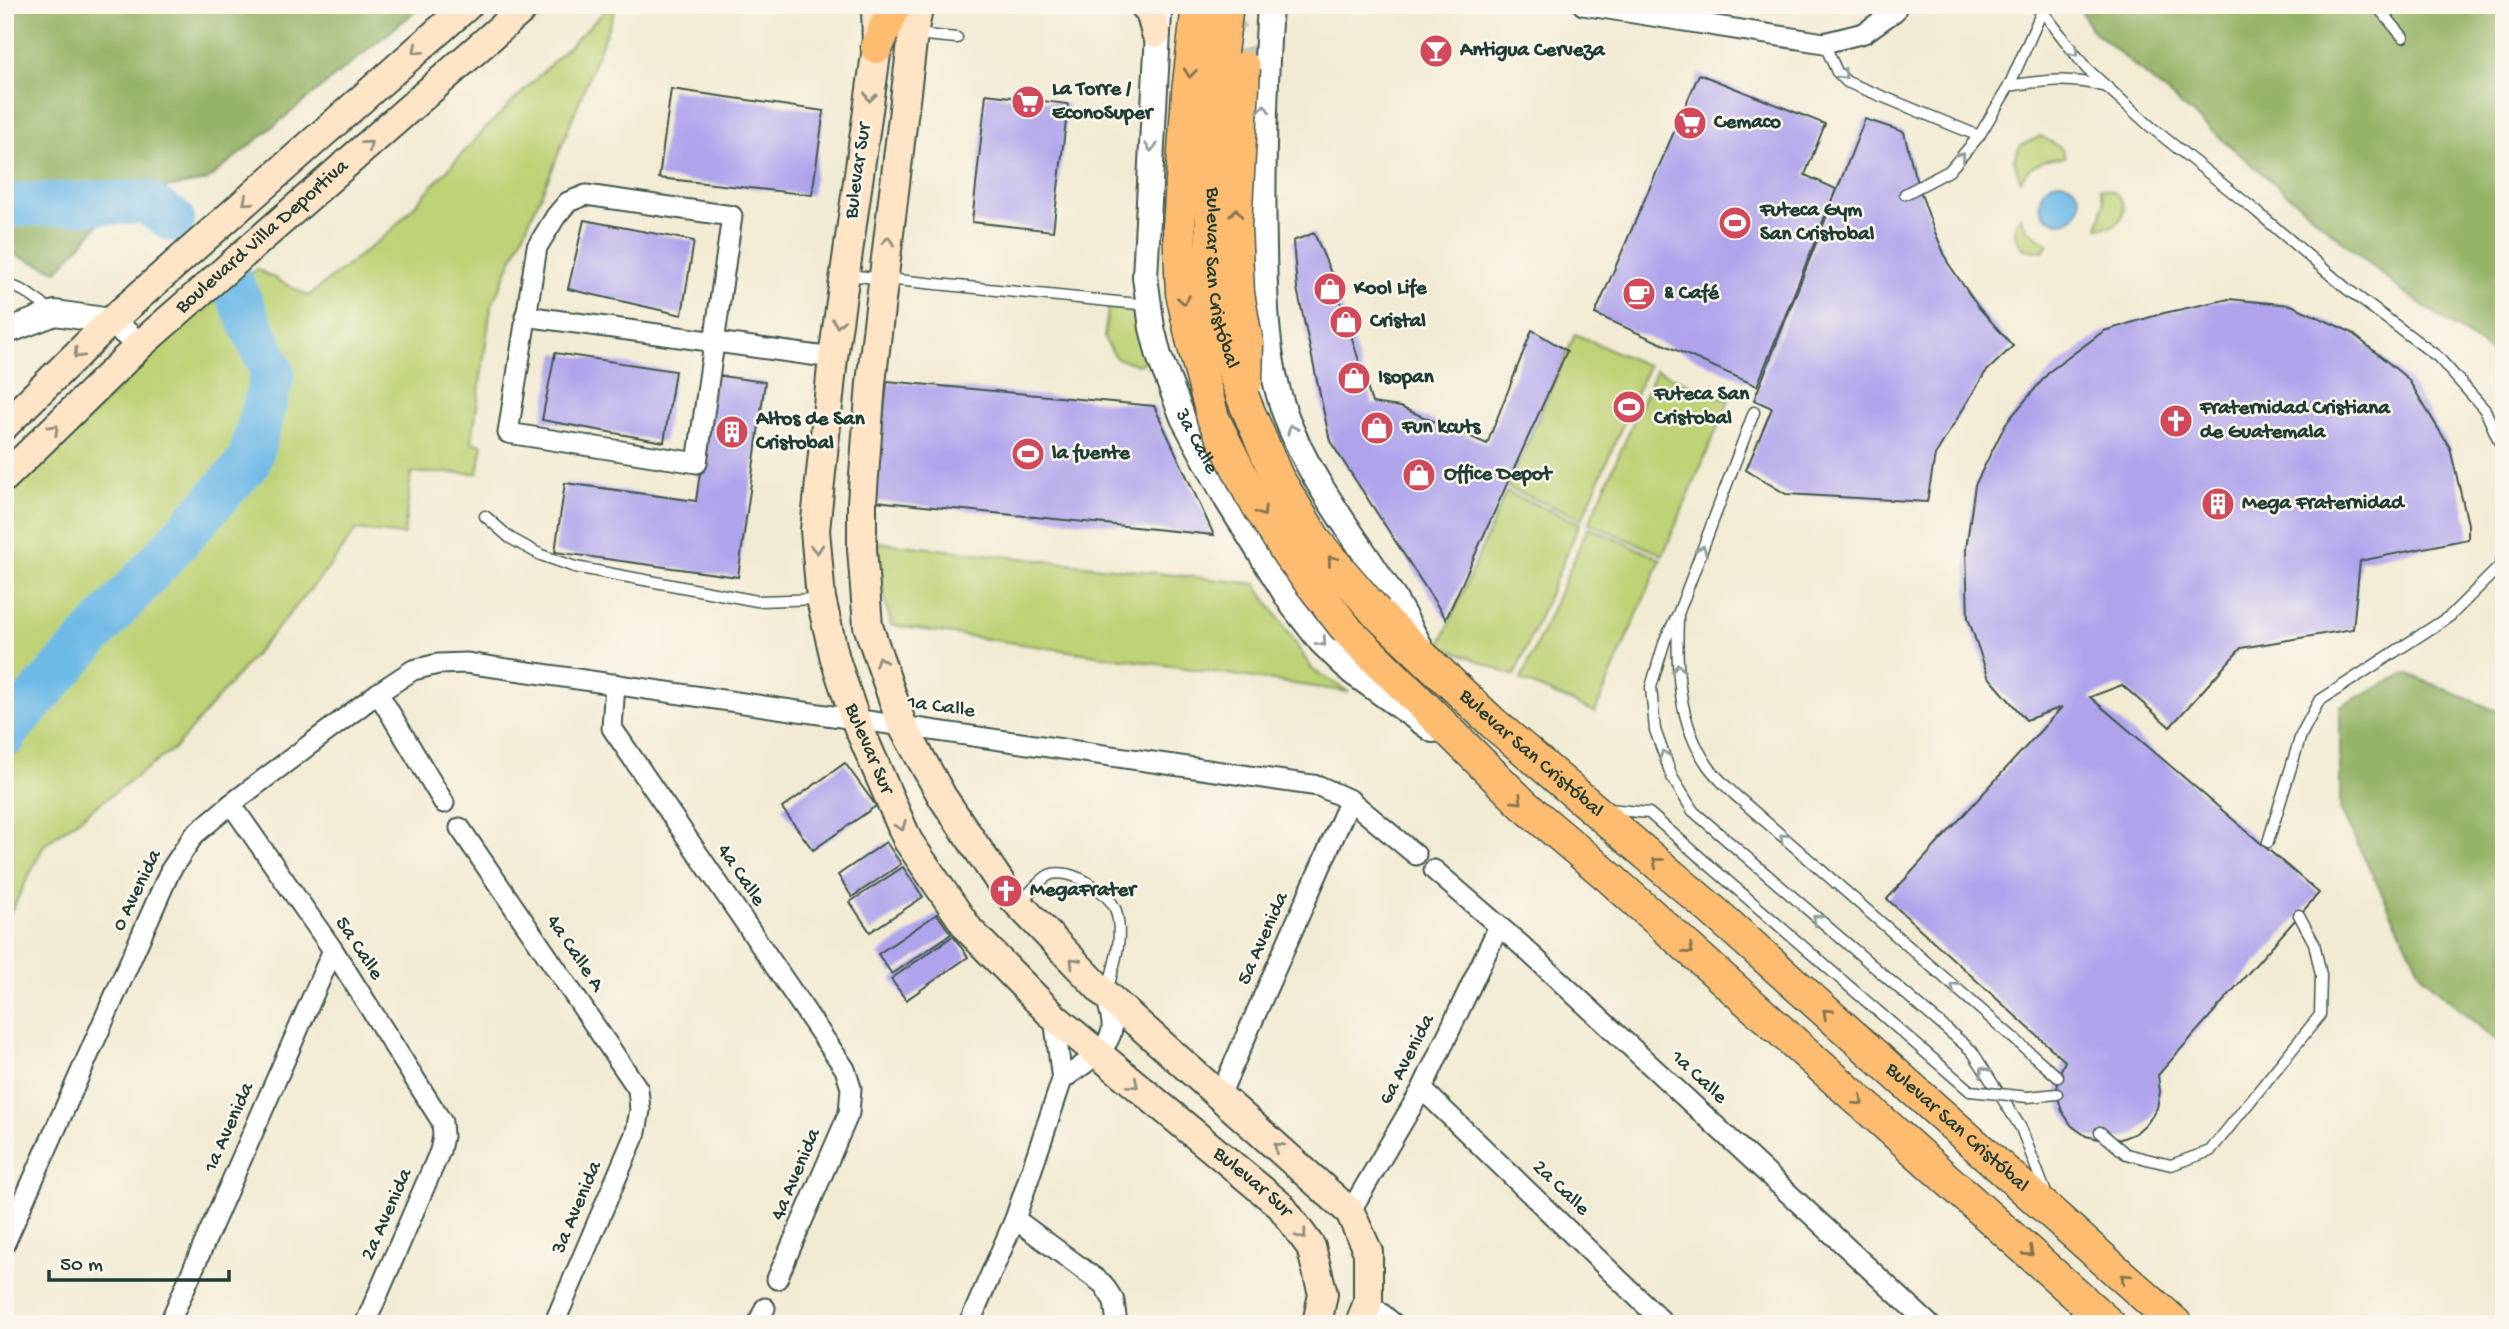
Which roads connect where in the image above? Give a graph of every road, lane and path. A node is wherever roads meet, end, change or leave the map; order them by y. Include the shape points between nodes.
1 (468, 5) edge
2 (527, 5) edge
3 (876, 5) edge
4 (895, 5) edge
5 (919, 5) edge
6 (1144, 5) edge
7 (1159, 5) edge
8 (1198, 5) edge
9 (1227, 5) edge
10 (1270, 5) edge
11 (1583, 5) edge
12 (1897, 5) edge
13 (2034, 5) edge
14 (2376, 5) edge
15 (2042, 8) edge
16 (1156, 33) junction
17 (913, 34) junction
18 (2403, 37) dead end
19 (957, 38) dead end
20 (1824, 43) junction
21 (877, 47) junction
22 (1244, 68) tunnel mouth
23 (2009, 86) junction
24 (2110, 88) junction
25 (1979, 136) junction
26 (1905, 194) dead end
27 (1263, 237) junction
28 (1145, 266) junction
29 (845, 274) junction
30 (883, 279) junction
31 (5, 283) edge
32 (1149, 304) junction
33 (55, 313) junction
34 (525, 316) junction
35 (111, 321) junction
36 (5, 332) edge
37 (714, 343) junction
38 (140, 345) junction
39 (833, 358) junction
40 (1245, 403) junction
41 (1754, 412) dead end
42 (5, 425) edge
43 (2504, 452) edge
44 (5, 477) edge
45 (485, 516) dead end
46 (2504, 550) edge
47 (821, 599) junction
48 (1678, 614) junction
49 (1428, 660) junction
50 (438, 664) joint
51 (615, 684) junction
52 (378, 693) junction
53 (855, 719) junction
54 (902, 725) junction
55 (1486, 768) junction
56 (1350, 800) junction
57 (444, 803) dead end
58 (231, 804) junction
59 (1593, 808) junction
60 (460, 828) dead end
61 (2268, 842) dead end
62 (1416, 855) dead end
63 (1434, 870) dead end
64 (1018, 904) junction
65 (2299, 915) dead end
66 (1499, 926) junction
67 (333, 950) junction
68 (1106, 995) junction
69 (1054, 1017) junction
70 (1097, 1054) junction
71 (2059, 1077) dead end
72 (1062, 1080) junction
73 (851, 1088) joint
74 (1422, 1089) junction
75 (2057, 1094) dead end
76 (1220, 1095) junction
77 (640, 1110) joint
78 (442, 1122) joint
79 (2100, 1132) dead end
80 (1350, 1212) junction
81 (2055, 1216) junction
82 (1015, 1219) junction
83 (5, 1243) edge
84 (777, 1279) dead end
85 (1364, 1313) edge
86 (169, 1324) edge
87 (365, 1324) edge
88 (554, 1324) edge
89 (969, 1324) edge
90 (1117, 1324) edge
91 (1317, 1324) edge
92 (1394, 1324) edge
93 (1665, 1324) edge
94 (1929, 1324) edge
95 (2109, 1324) edge
96 (2176, 1324) edge

1 -> 35 main road, Boulevard Villa Deportiva
38 -> 2 main road, Boulevard Villa Deportiva
3 - 21 main road, Bulevar Sur
4 - 21 main road
5 - 17 main road, Bulevar Sur
6 - 16 main road
7 - 16 street, 3a Calle
8 -> 55 main road, Bulevar San Cristóbal, bridge via 1179,226 1182,293 1213,418 1250,493 1289,555 1348,631
9 - 40 main road, Bulevar San Cristóbal, bridge via 1213,117 1210,275 1218,327
27 -> 10 street
11 - 20 street
12 - 20 street via 1864,33
13 - 15 lane
14 - 18 lane
15 - 23 lane
15 -> 24 lane via 2086,68
16 -> 28 street, 3a Calle
17 - 19 lane
30 -> 17 main road, Bulevar Sur
20 -> 25 lane via 1837,72 1847,82
21 -> 29 main road, Bulevar Sur
40 -> 22 main road, bridge via 1247,344 1238,293 1235,226
23 - 24 lane via 2054,79
23 - 25 lane
24 - 43 lane via 2347,289 2438,357 2485,411
26 -> 25 lane via 1949,171
27 - 28 street via 1244,261
49 -> 27 street via 1388,589 1321,490 1284,411 1270,352
28 - 32 street, 3a Calle
29 - 30 lane
29 -> 39 main road, Bulevar Sur
30 - 32 lane
54 -> 30 main road, Bulevar Sur via 868,626 862,549 864,475
31 - 33 lane
32 -> 55 street, 3a Calle via 1159,356 1183,418 1293,606 1352,672
33 - 35 street
33 - 36 street
34 - 37 street
34 - 37 street via 537,247 568,202 586,195 732,216
34 - 37 street via 508,433 697,463
35 - 38 street
35 -> 42 main road, Boulevard Villa Deportiva
37 - 39 street
44 -> 38 main road, Boulevard Villa Deportiva
39 -> 47 main road, Bulevar Sur via 815,530
49 -> 40 main road, Bulevar San Cristóbal, bridge via 1376,612 1317,543 1277,477
48 -> 41 lane
45 - 47 lane via 510,538 575,567 757,601
46 - 61 lane via 2501,566 2451,616 2319,701 2301,735
47 - 53 main road, Bulevar Sur
71 -> 48 lane via 1734,794 1709,767 1695,743 1680,692
81 -> 48 lane via 2021,1128 1972,1052 1693,811 1672,777 1655,730 1651,687
49 - 59 main road, Bulevar San Cristóbal
50 - 51 street, 1a Calle via 466,663
50 - 52 street, 0 Avenida via 412,670
51 - 53 street, 1a Calle
51 - 73 street, 4a Calle via 612,728 845,1069
52 - 57 street
52 - 58 street, 0 Avenida
53 - 54 street, 1a Calle
53 -> 69 main road, Bulevar Sur via 908,841 969,930
54 - 56 street, 1a Calle via 1319,786
54 - 64 main road, Bulevar Sur via 943,798
55 -> 95 main road, Bulevar San Cristóbal
56 - 62 street, 1a Calle
56 - 76 street, 5a Avenida
58 - 67 street, 5a Calle
58 - 83 street, 0 Avenida via 194,835 170,871
59 - 75 lane, bridge via 1649,813 1970,1090 2028,1097
81 -> 59 main road, Bulevar San Cristóbal
60 - 77 street, 4a Calle A via 638,1089
63 - 66 street, 1a Calle
68 -> 64 main road, Bulevar Sur
64 - 68 lane via 1049,876 1065,873 1104,893 1115,910 1119,946
65 - 79 lane via 2314,943 2321,975 2320,1015 2210,1151 2171,1165 2126,1154
66 - 74 street, 6a Avenida
66 - 94 street, 1a Calle
67 - 78 street, 5a Calle
67 - 86 street, 1a Avenida
68 - 70 street via 1112,1030
68 - 76 main road, Bulevar Sur
69 - 70 main road, Bulevar Sur
69 - 72 street
70 - 72 street
70 -> 91 main road, Bulevar Sur via 1281,1206 1311,1247 1323,1294
72 - 82 street
73 - 84 street, 4a Avenida via 849,1113
74 - 80 street, 6a Avenida
74 - 93 street, 2a Calle
80 -> 76 main road, Bulevar Sur
77 - 88 street, 3a Avenida via 635,1132
78 - 87 street, 2a Avenida via 440,1152
80 - 85 main road, Bulevar Sur via 1368,1252
96 -> 81 main road, Bulevar San Cristóbal
82 - 89 street
82 - 90 street via 1104,1284 1114,1301
85 - 92 street

